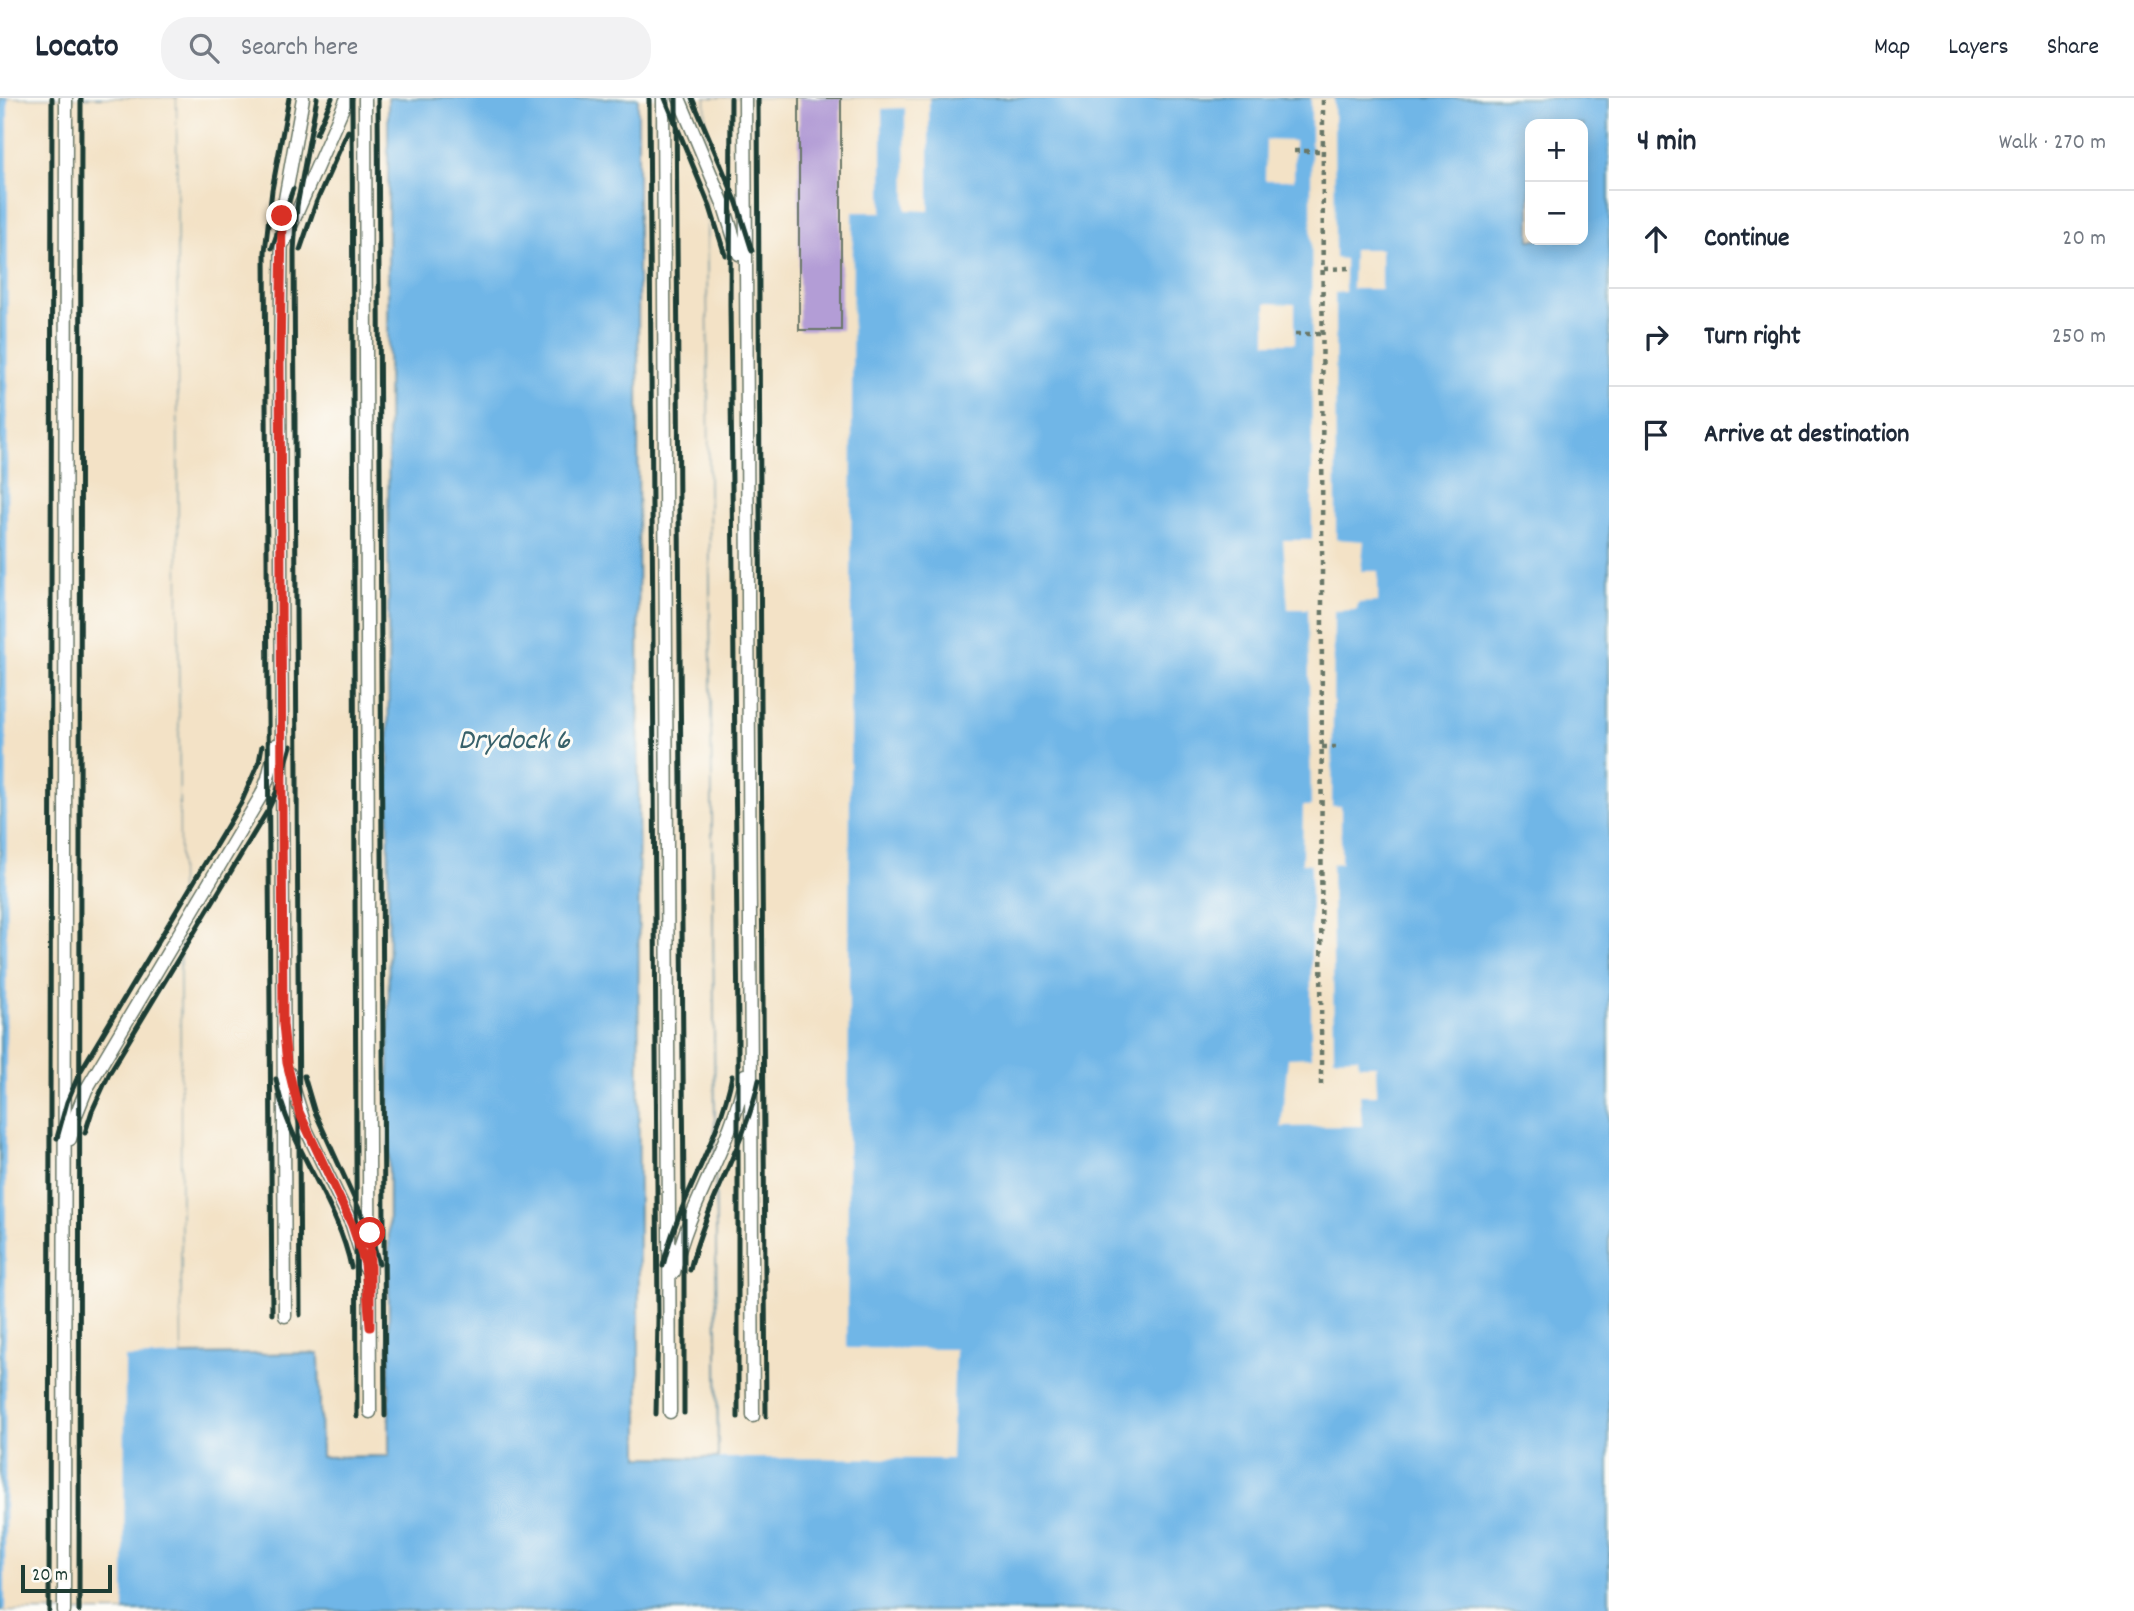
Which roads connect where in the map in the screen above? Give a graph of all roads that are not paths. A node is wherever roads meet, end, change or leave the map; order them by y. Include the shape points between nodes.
1 (66, 98) edge
2 (303, 98) edge
3 (347, 98) edge
4 (365, 98) edge
5 (663, 98) edge
6 (679, 98) edge
7 (745, 98) edge
8 (282, 247) junction
9 (744, 306) junction
10 (281, 682) junction
11 (283, 1024) junction
12 (750, 1026) junction
13 (65, 1200) junction
14 (285, 1316) dead end
15 (671, 1320) junction
16 (370, 1327) junction
17 (370, 1412) dead end
18 (670, 1412) dead end
19 (752, 1416) dead end
20 (64, 1611) edge

1 - 13 lane
2 - 8 lane via 282,216
3 - 8 lane
4 - 16 lane
5 - 15 lane
6 - 9 lane via 737,243
7 - 9 lane
8 - 10 lane
9 - 12 lane
10 - 11 lane
10 - 13 lane via 276,741 262,794 86,1090 70,1136
11 - 14 lane
11 - 16 lane via 299,1112 352,1225 365,1264
12 - 15 lane via 746,1075 733,1122 675,1268
12 - 19 lane
13 - 20 lane
15 - 18 lane
16 - 17 lane

